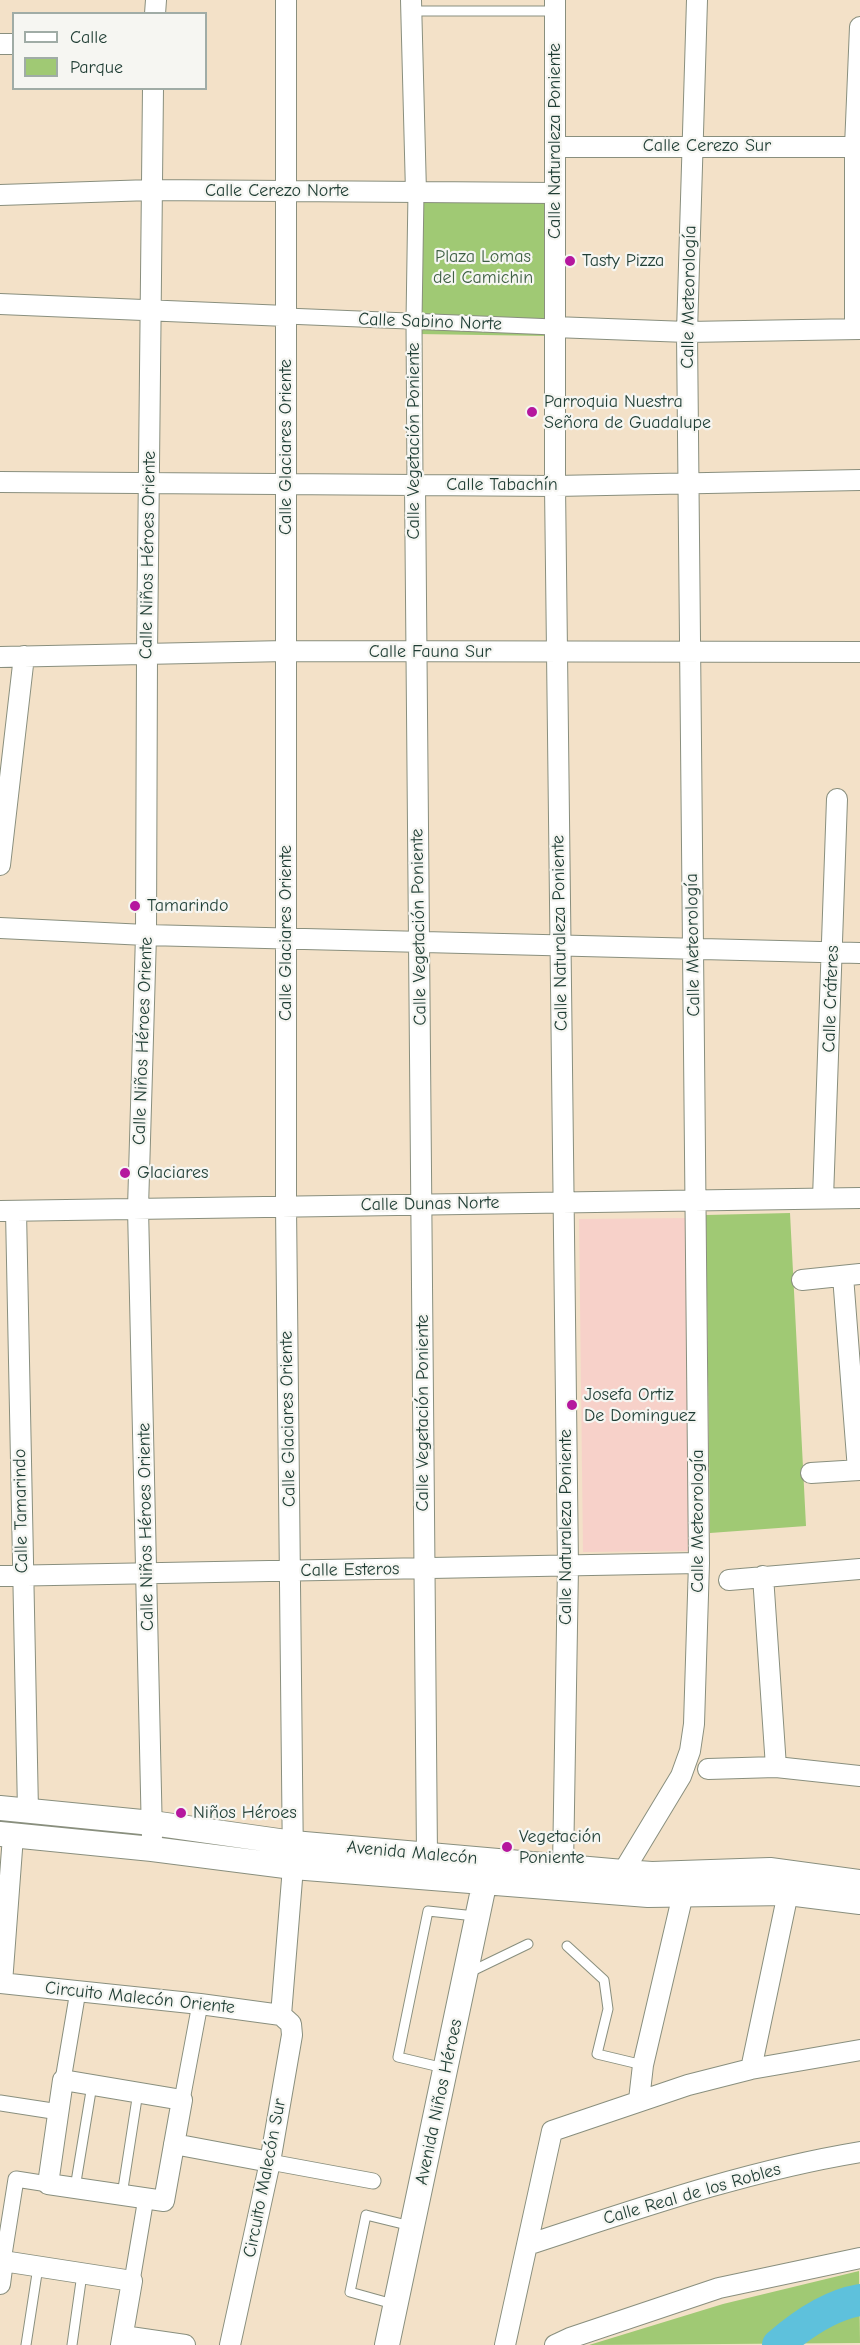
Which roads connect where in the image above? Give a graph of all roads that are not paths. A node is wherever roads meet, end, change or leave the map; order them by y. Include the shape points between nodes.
1 (286, 0) edge
2 (697, 0) edge
3 (555, 5) edge
4 (411, 6) edge
5 (860, 27) edge
6 (153, 90) edge
7 (692, 146) junction
8 (555, 147) junction
9 (858, 147) edge
10 (151, 190) junction
11 (286, 191) junction
12 (416, 192) junction
13 (555, 193) junction
14 (0, 195) edge
15 (0, 304) edge
16 (150, 310) junction
17 (286, 316) junction
18 (414, 321) junction
19 (554, 327) junction
20 (857, 329) edge
21 (687, 332) junction
22 (860, 480) edge
23 (0, 482) edge
24 (149, 483) junction
25 (286, 483) junction
26 (689, 483) junction
27 (415, 484) junction
28 (555, 486) junction
29 (286, 651) junction
30 (416, 652) junction
31 (557, 652) junction
32 (690, 652) junction
33 (860, 652) edge
34 (147, 654) junction
35 (0, 657) edge
36 (24, 657) junction
37 (837, 799) dead end
38 (0, 865) edge
39 (0, 928) edge
40 (146, 935) junction
41 (286, 939) junction
42 (419, 942) junction
43 (560, 946) junction
44 (693, 949) junction
45 (833, 952) junction
46 (860, 953) edge
47 (823, 1198) junction
48 (860, 1198) edge
49 (696, 1199) junction
50 (563, 1202) junction
51 (422, 1204) junction
52 (286, 1206) junction
53 (138, 1209) junction
54 (8, 1211) edge
55 (851, 1275) edge
56 (802, 1280) dead end
57 (859, 1470) edge
58 (811, 1473) dead end
59 (699, 1563) junction
60 (568, 1566) junction
61 (424, 1568) junction
62 (860, 1569) edge
63 (290, 1571) junction
64 (147, 1573) junction
65 (22, 1575) junction
66 (0, 1576) edge
67 (763, 1576) junction
68 (729, 1580) dead end
69 (776, 1767) junction
70 (708, 1769) dead end
71 (860, 1776) edge
72 (0, 1808) edge
73 (28, 1811) junction
74 (152, 1823) junction
75 (6, 1835) edge
76 (293, 1843) junction
77 (152, 1849) junction
78 (427, 1855) junction
79 (293, 1867) junction
80 (563, 1867) junction
81 (487, 1871) junction
82 (623, 1872) junction
83 (860, 1882) edge
84 (788, 1893) junction
85 (683, 1894) junction
86 (860, 1902) edge
87 (477, 1916) junction
88 (528, 1944) dead end
89 (567, 1946) dead end
90 (466, 1974) junction
91 (1, 1983) edge
92 (78, 1991) junction
93 (200, 2004) junction
94 (281, 2014) junction
95 (860, 2050) edge
96 (643, 2065) junction
97 (446, 2068) junction
98 (751, 2069) junction
99 (63, 2080) junction
100 (92, 2085) junction
101 (138, 2092) junction
102 (182, 2100) junction
103 (639, 2100) junction
104 (0, 2103) edge
105 (58, 2112) junction
106 (174, 2144) junction
107 (860, 2152) edge
108 (270, 2162) junction
109 (373, 2181) dead end
110 (48, 2184) junction
111 (75, 2188) junction
112 (122, 2195) junction
113 (146, 2198) junction
114 (6, 2206) edge
115 (412, 2226) junction
116 (526, 2245) junction
117 (860, 2258) edge
118 (2, 2261) edge
119 (38, 2267) junction
120 (82, 2274) junction
121 (132, 2281) junction
122 (0, 2284) edge
123 (396, 2305) junction
124 (122, 2341) edge
125 (26, 2345) edge
126 (72, 2345) edge
127 (184, 2345) edge
128 (230, 2345) edge
129 (387, 2345) edge
130 (505, 2345) edge
131 (555, 2345) edge

1 - 11 street, Calle Glaciares Oriente
2 - 7 street, Calle Meteorología
3 - 4 lane
3 - 8 street, Calle Naturaleza Poniente
4 - 12 street, Calle Vegetación Poniente
5 - 9 street
6 - 10 street, Calle Niños Héroes Oriente
7 - 8 street, Calle Cerezo Sur
7 - 9 street, Calle Cerezo Sur
7 - 21 street, Calle Meteorología
8 - 13 street, Calle Naturaleza Poniente
9 - 20 street
10 - 11 street, Calle Cerezo Norte
10 - 14 street, Calle Cerezo Norte
10 - 16 street, Calle Niños Héroes Oriente
11 - 12 street, Calle Cerezo Norte
11 - 17 street, Calle Glaciares Oriente
12 - 13 street, Calle Cerezo Norte
12 - 18 street, Calle Vegetación Poniente
13 - 19 street, Calle Naturaleza Poniente
15 - 16 street, Calle Sabino Norte
16 - 17 street, Calle Sabino Norte
16 - 24 street, Calle Niños Héroes Oriente
17 - 18 street, Calle Sabino Norte
17 - 25 street, Calle Glaciares Oriente
18 - 19 street, Calle Sabino Norte
18 - 27 street, Calle Vegetación Poniente
19 - 21 street, Calle Sabino Norte
19 - 28 street, Calle Naturaleza Poniente
20 - 21 street, Calle Sabino Norte
21 - 26 street, Calle Meteorología
22 - 26 street, Calle Tabachín
23 - 24 street, Calle Tabachín
24 - 25 street, Calle Tabachín
24 - 34 street, Calle Niños Héroes Oriente
25 - 27 street, Calle Tabachín
25 - 29 street, Calle Glaciares Oriente
26 - 28 street, Calle Tabachín
26 - 32 street, Calle Meteorología
27 - 28 street, Calle Tabachín
27 - 30 street, Calle Vegetación Poniente
28 - 31 street, Calle Naturaleza Poniente
29 - 30 street, Calle Fauna Sur
29 - 34 street, Calle Fauna Sur
29 - 41 street, Calle Glaciares Oriente
30 - 31 street, Calle Fauna Sur
30 - 42 street, Calle Vegetación Poniente
31 - 32 street, Calle Fauna Sur
31 - 43 street, Calle Naturaleza Poniente
32 - 33 street, Calle Fauna Sur
32 - 44 street, Calle Meteorología
34 - 36 street, Calle Fauna Sur
34 - 40 street, Calle Niños Héroes Oriente
35 - 36 street, Calle Fauna Sur
36 - 38 street
37 - 45 street, Calle Cráteres
39 - 40 street
40 - 41 street
40 - 53 street, Calle Niños Héroes Oriente
41 - 42 street
41 - 52 street, Calle Glaciares Oriente
42 - 43 street
42 - 51 street, Calle Vegetación Poniente
43 - 44 street
43 - 50 street, Calle Naturaleza Poniente
44 - 45 street
44 - 49 street, Calle Meteorología
45 - 46 street
45 - 47 street, Calle Cráteres
47 - 48 street, Calle Dunas Norte
47 - 49 street, Calle Dunas Norte
49 - 50 street, Calle Dunas Norte
49 - 59 street, Calle Meteorología
50 - 51 street, Calle Dunas Norte
50 - 60 street, Calle Naturaleza Poniente
51 - 52 street, Calle Dunas Norte
51 - 61 street, Calle Vegetación Poniente
52 - 53 street, Calle Dunas Norte
52 - 63 street, Calle Glaciares Oriente
53 - 54 street, Calle Dunas Norte
53 - 64 street, Calle Niños Héroes Oriente
54 - 65 street, Calle Tamarindo
55 - 56 street
55 - 57 street
57 - 58 street
59 - 60 street, Calle Esteros
59 - 82 street, Calle Meteorología via 690,1751 681,1776
60 - 61 street, Calle Esteros
60 - 80 street, Calle Naturaleza Poniente
61 - 63 street, Calle Esteros
61 - 78 street, Calle Vegetación Poniente
62 - 67 street
63 - 64 street, Calle Esteros
63 - 76 street, Calle Glaciares Oriente
64 - 65 street, Calle Esteros
64 - 74 street, Calle Niños Héroes Oriente
65 - 66 street, Calle Esteros
65 - 73 street, Calle Tamarindo
67 - 68 street
67 - 69 street
69 - 70 street
69 - 71 street
72 - 73 street, Avenida Malecón
73 - 74 street, Avenida Malecón
74 - 76 street, Avenida Malecón
74 - 77 street, Calle Niños Héroes Oriente
75 - 77 street, Avenida Malecón
75 - 91 street
76 - 78 street, Avenida Malecón
76 - 79 street, Calle Glaciares Oriente
77 - 79 street, Avenida Malecón
78 - 81 street, Avenida Malecón
79 - 81 street, Avenida Malecón
79 - 94 street, Calle Glaciares Oriente
80 - 81 street, Avenida Malecón
80 - 82 street, Avenida Malecón
81 - 85 street, Avenida Malecón via 648,1895
81 - 87 street, Avenida Niños Héroes
82 - 83 street, Avenida Malecón via 770,1870
84 - 85 street, Avenida Malecón
84 - 86 street, Avenida Malecón
84 - 98 street
85 - 96 street
87 - 90 street, Avenida Niños Héroes
87 - 97 lane via 428,1911 398,2057
88 - 90 lane
89 - 96 lane via 604,1980 608,2009 597,2054
90 - 97 street, Avenida Niños Héroes
91 - 92 street, Circuito Malecón Oriente
92 - 93 street, Circuito Malecón Oriente
92 - 99 street
93 - 94 street, Circuito Malecón Oriente
93 - 102 street
94 - 108 street, Circuito Malecón Sur via 291,2024 292,2035
95 - 98 street
96 - 103 street
97 - 115 street, Avenida Niños Héroes
98 - 103 street
99 - 100 street
99 - 105 street
100 - 101 street
100 - 111 lane
101 - 102 street
101 - 112 lane
102 - 106 street
103 - 116 street via 556,2128
104 - 105 street
105 - 110 street
106 - 108 street
106 - 113 street via 164,2201
107 - 116 street, Calle Real de los Robles via 722,2182
108 - 109 street
108 - 128 street, Circuito Malecón Sur
110 - 111 street
110 - 114 street via 16,2180
111 - 112 street
112 - 113 street
113 - 121 street
114 - 118 street
115 - 123 street, Avenida Niños Héroes
115 - 123 lane via 366,2215 350,2292
116 - 130 street
117 - 131 street via 719,2288
118 - 119 street
118 - 122 street
119 - 120 street
119 - 125 lane
120 - 121 street
120 - 126 lane
121 - 124 street
123 - 129 street, Avenida Niños Héroes
124 - 127 street

